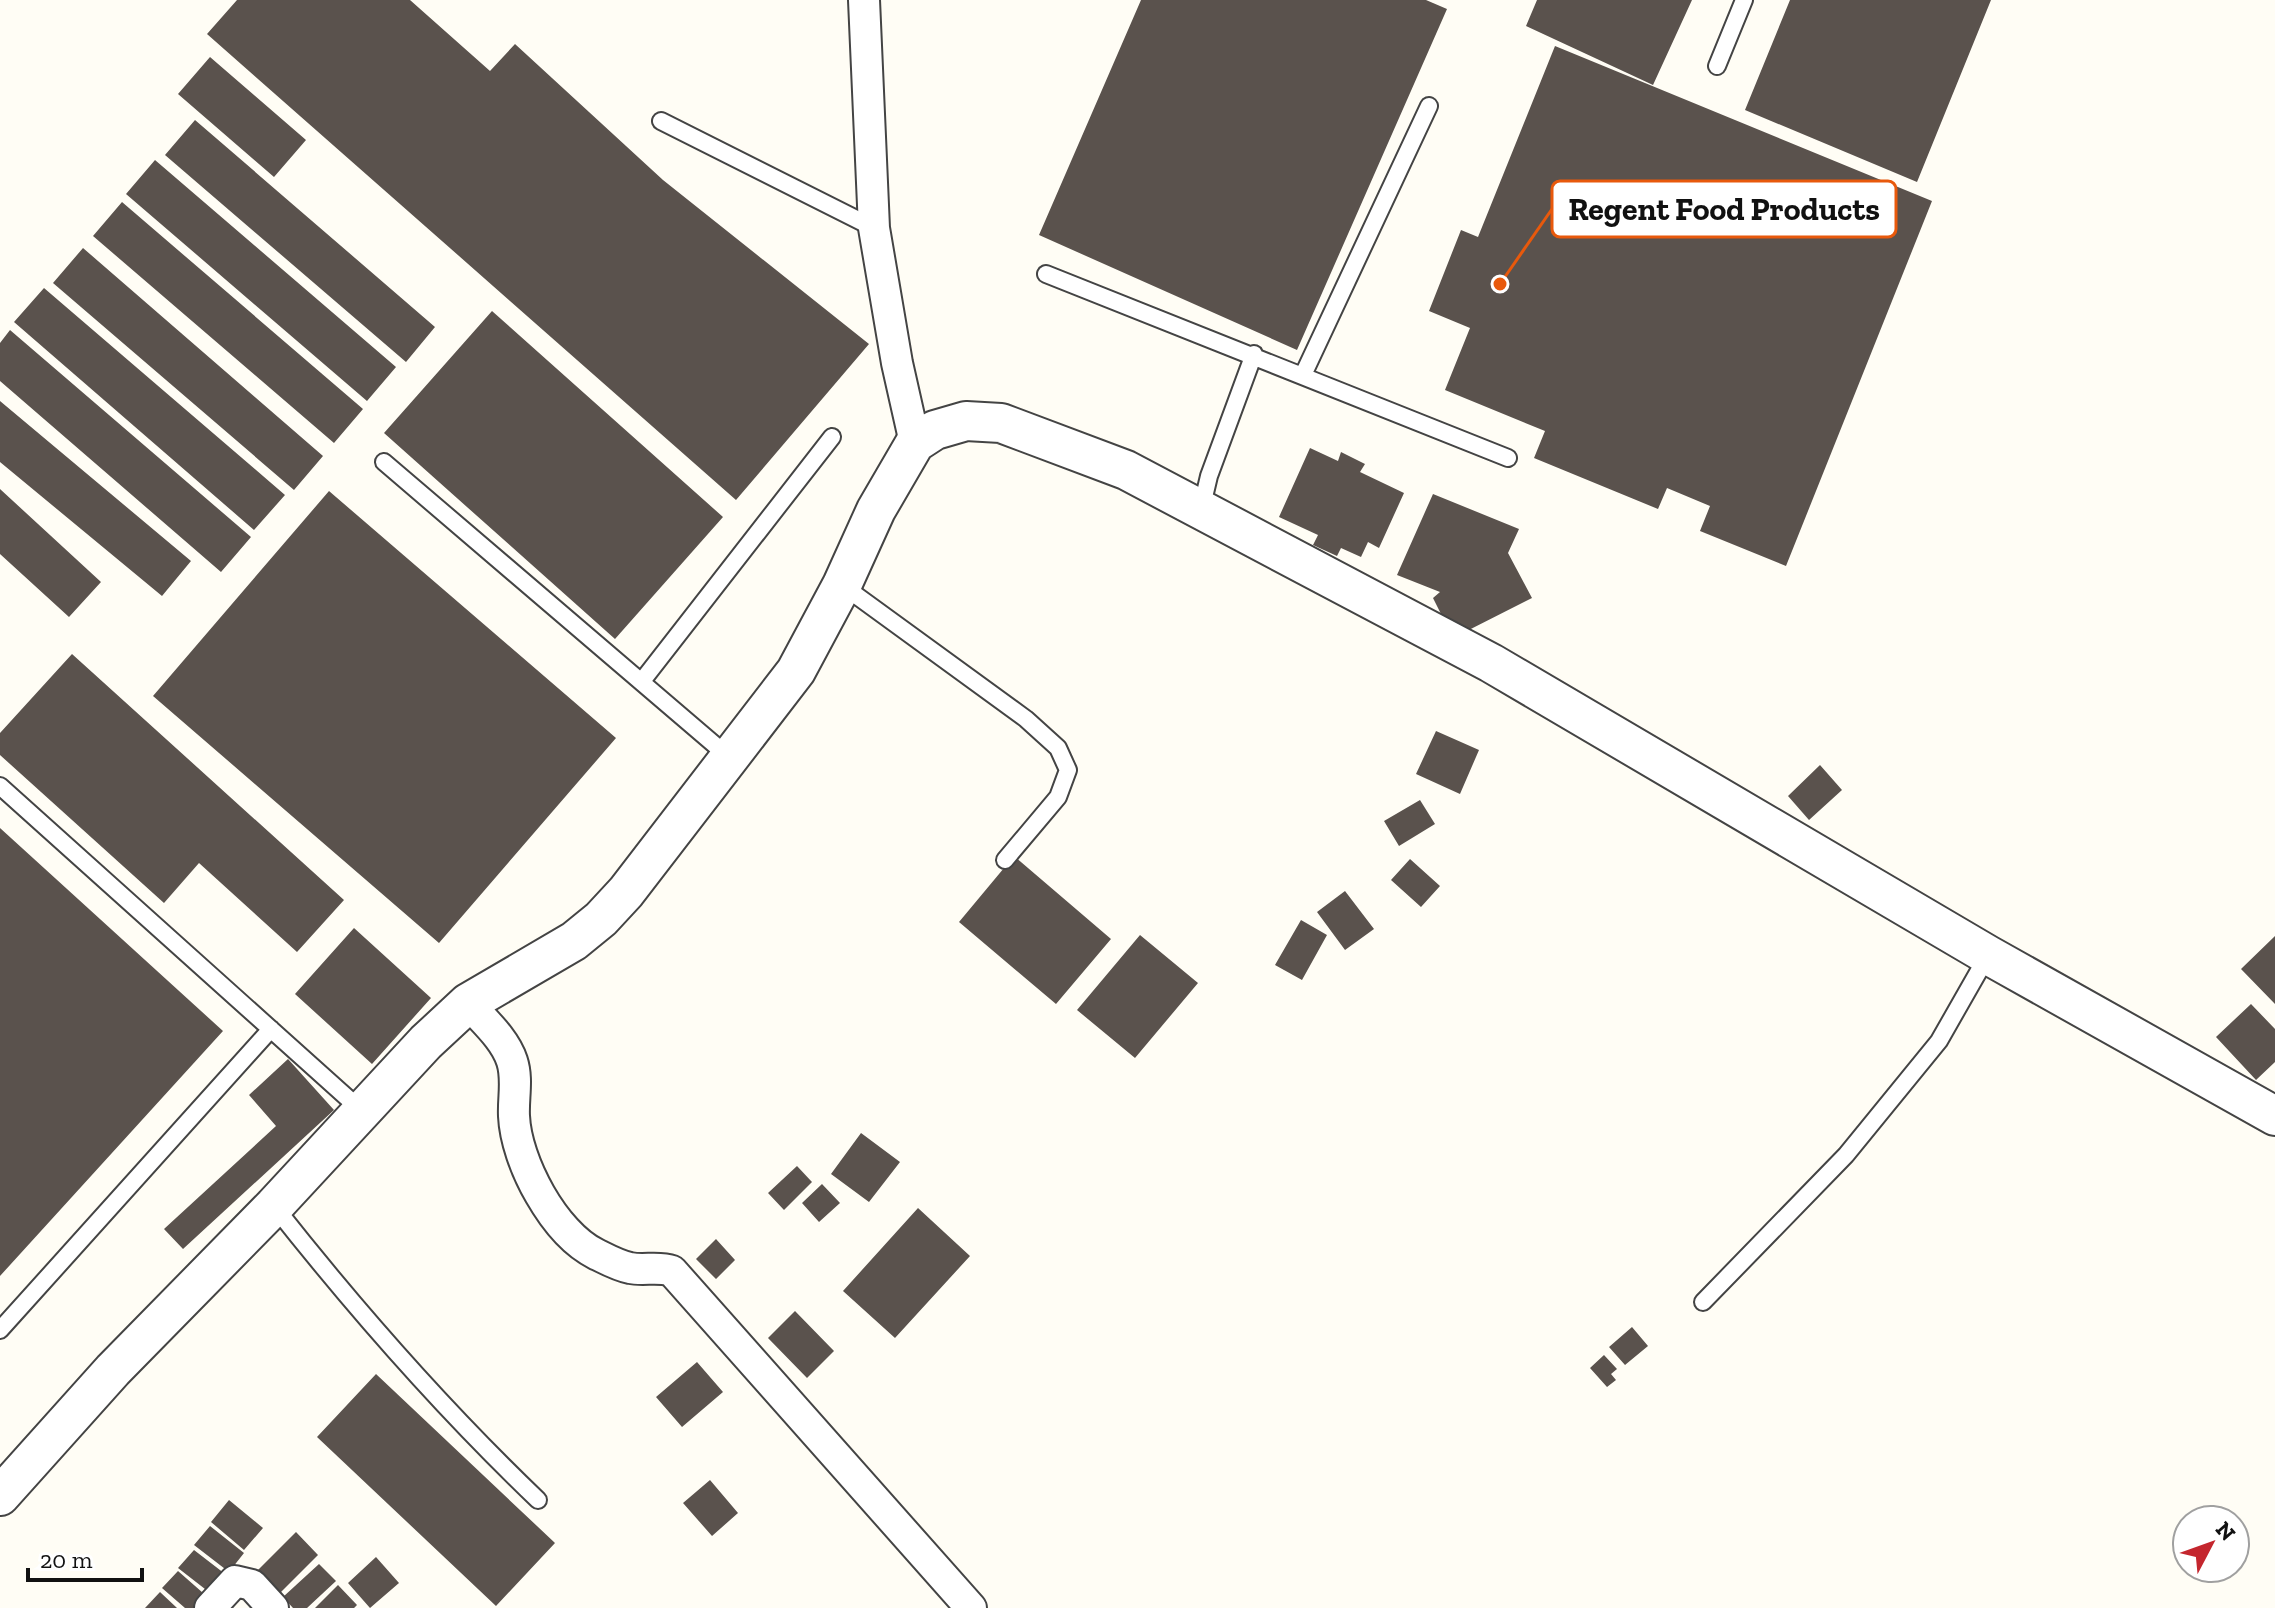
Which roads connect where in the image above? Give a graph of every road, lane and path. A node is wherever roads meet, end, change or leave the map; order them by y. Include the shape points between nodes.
1 (864, 0) edge
2 (1744, 0) edge
3 (1717, 66) dead end
4 (1429, 106) dead end
5 (661, 121) dead end
6 (874, 228) junction
7 (1046, 274) dead end
8 (1254, 354) junction
9 (1303, 375) junction
10 (832, 437) dead end
11 (915, 443) junction
12 (1508, 458) dead end
13 (384, 462) dead end
14 (1201, 511) junction
15 (842, 585) junction
16 (642, 681) junction
17 (729, 757) junction
18 (0, 786) edge
19 (1005, 860) dead end
20 (1988, 955) junction
21 (468, 1003) junction
22 (271, 1029) junction
23 (362, 1111) junction
24 (2275, 1116) edge
25 (274, 1206) junction
26 (1703, 1302) dead end
27 (0, 1330) edge
28 (0, 1496) edge
29 (538, 1500) dead end
30 (210, 1608) edge
31 (273, 1608) edge
32 (971, 1608) edge

1 - 6 street
2 - 3 lane
4 - 9 lane
5 - 6 lane
6 - 11 street
7 - 8 lane
8 - 9 lane
8 - 14 lane
9 - 12 lane
10 - 16 lane
11 - 14 street via 935,430 966,421 1001,423 1126,470
11 - 15 street via 876,510
13 - 16 lane
14 - 20 street via 1491,663
15 - 17 street via 796,671
15 - 19 lane via 1058,748 1068,770 1058,797
16 - 17 lane
17 - 21 street via 601,919 574,941
18 - 22 lane
20 - 24 street
20 - 26 lane via 1939,1041 1846,1155
21 - 23 street
21 - 32 street via 512,1059 519,1144 549,1210 594,1253 630,1268 662,1267 685,1283
22 - 23 lane
22 - 27 lane
23 - 25 street
25 - 28 street via 113,1370
25 - 29 lane via 413,1372
30 - 31 street via 235,1581 252,1585

